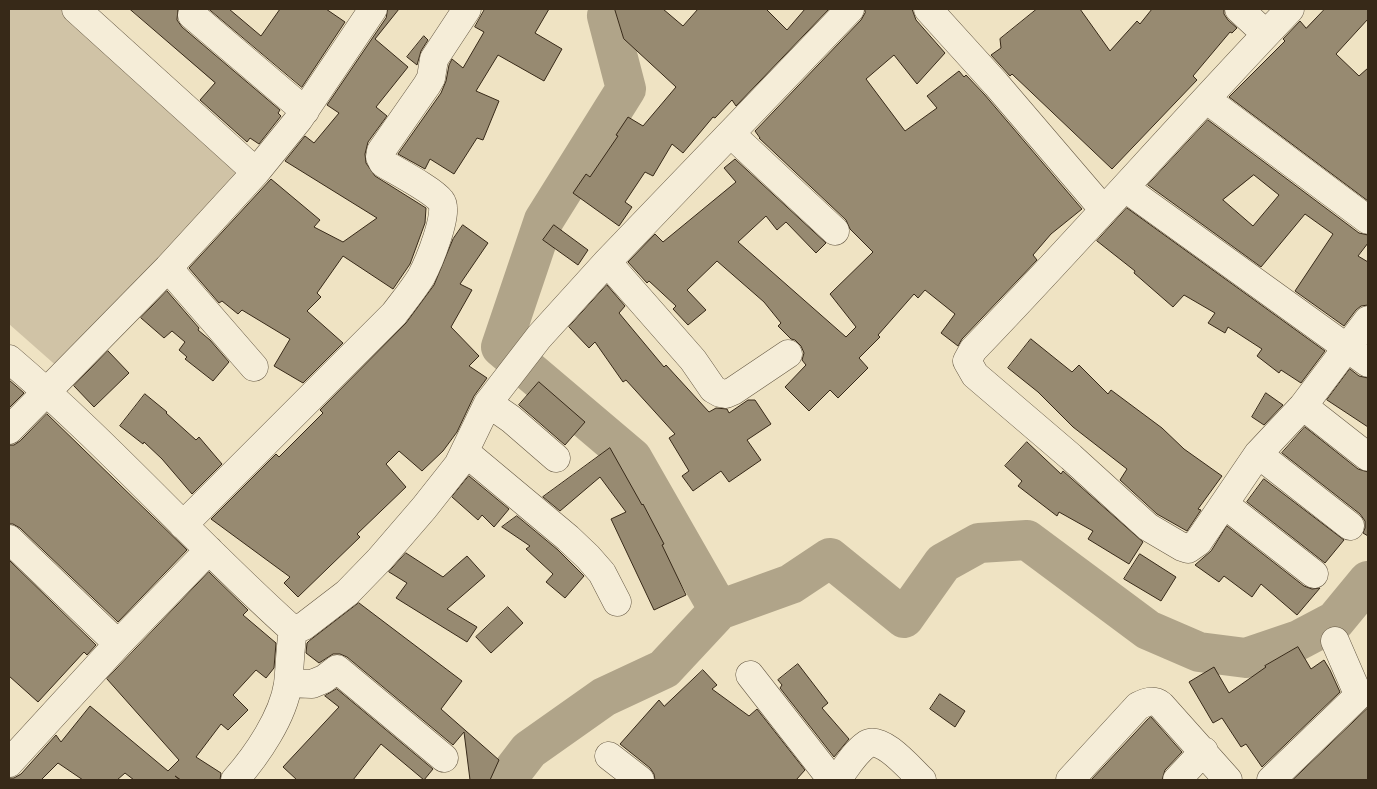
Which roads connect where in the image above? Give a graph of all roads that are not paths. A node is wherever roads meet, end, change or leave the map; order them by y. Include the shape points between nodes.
1 (76, 9) edge
2 (374, 9) edge
3 (467, 9) edge
4 (850, 9) edge
5 (928, 9) edge
6 (1239, 9) edge
7 (1290, 9) edge
8 (192, 15) dead end
9 (1266, 34) junction
10 (1206, 99) junction
11 (305, 111) junction
12 (731, 134) junction
13 (256, 172) junction
14 (1125, 188) junction
15 (1104, 209) junction
16 (1368, 220) edge
17 (835, 231) dead end
18 (607, 262) junction
19 (168, 268) junction
20 (1368, 320) edge
21 (788, 354) dead end
22 (1358, 356) edge
23 (9, 359) edge
24 (254, 367) dead end
25 (47, 392) junction
26 (490, 401) junction
27 (1303, 406) junction
28 (9, 430) edge
29 (465, 452) junction
30 (1258, 454) junction
31 (1368, 457) edge
32 (556, 458) dead end
33 (1224, 504) junction
34 (182, 525) junction
35 (1350, 526) dead end
36 (9, 539) edge
37 (209, 550) junction
38 (1314, 574) dead end
39 (617, 602) dead end
40 (293, 630) junction
41 (1335, 641) dead end
42 (118, 644) junction
43 (750, 675) dead end
44 (288, 683) junction
45 (1204, 751) junction
46 (609, 756) dead end
47 (444, 758) dead end
48 (9, 763) edge
49 (235, 780) edge
50 (640, 780) edge
51 (832, 780) edge
52 (837, 780) edge
53 (922, 780) edge
54 (1070, 780) edge
55 (1177, 780) edge
56 (1228, 780) edge
57 (1271, 780) edge

1 - 13 street
2 - 11 street
3 - 34 street via 434,59 431,78 381,151 383,163 440,199 444,206 435,244 421,276 394,314
4 - 12 street
5 - 15 street
6 - 9 street
7 - 9 street
8 - 11 street
9 - 10 street
10 - 14 street
10 - 16 street
11 - 13 street
12 - 17 street
12 - 18 street
13 - 19 street
14 - 15 street
14 - 22 street
15 - 33 street via 973,350 967,361 974,374 1148,527 1182,547 1188,549 1198,542
18 - 21 street via 720,394 733,391
18 - 26 street via 539,337
19 - 24 street
19 - 25 street
20 - 22 street
22 - 27 street
23 - 25 street
25 - 28 street
25 - 34 street
26 - 29 street
26 - 32 street
27 - 30 street
27 - 31 street
29 - 39 street via 568,538 602,573
29 - 40 street via 424,508 380,559 342,598 304,626
30 - 33 street
30 - 35 street
33 - 38 street
34 - 37 street
36 - 42 street
37 - 40 street
37 - 42 street
40 - 44 street
41 - 57 street via 1358,694 1356,699
42 - 48 street
43 - 51 street
44 - 47 street via 312,684 337,669
44 - 49 street via 284,700 261,745
45 - 54 street via 1161,705 1147,702 1138,706
45 - 55 street
45 - 56 street
46 - 50 street
52 - 53 street via 857,753 868,743 876,742 888,748

